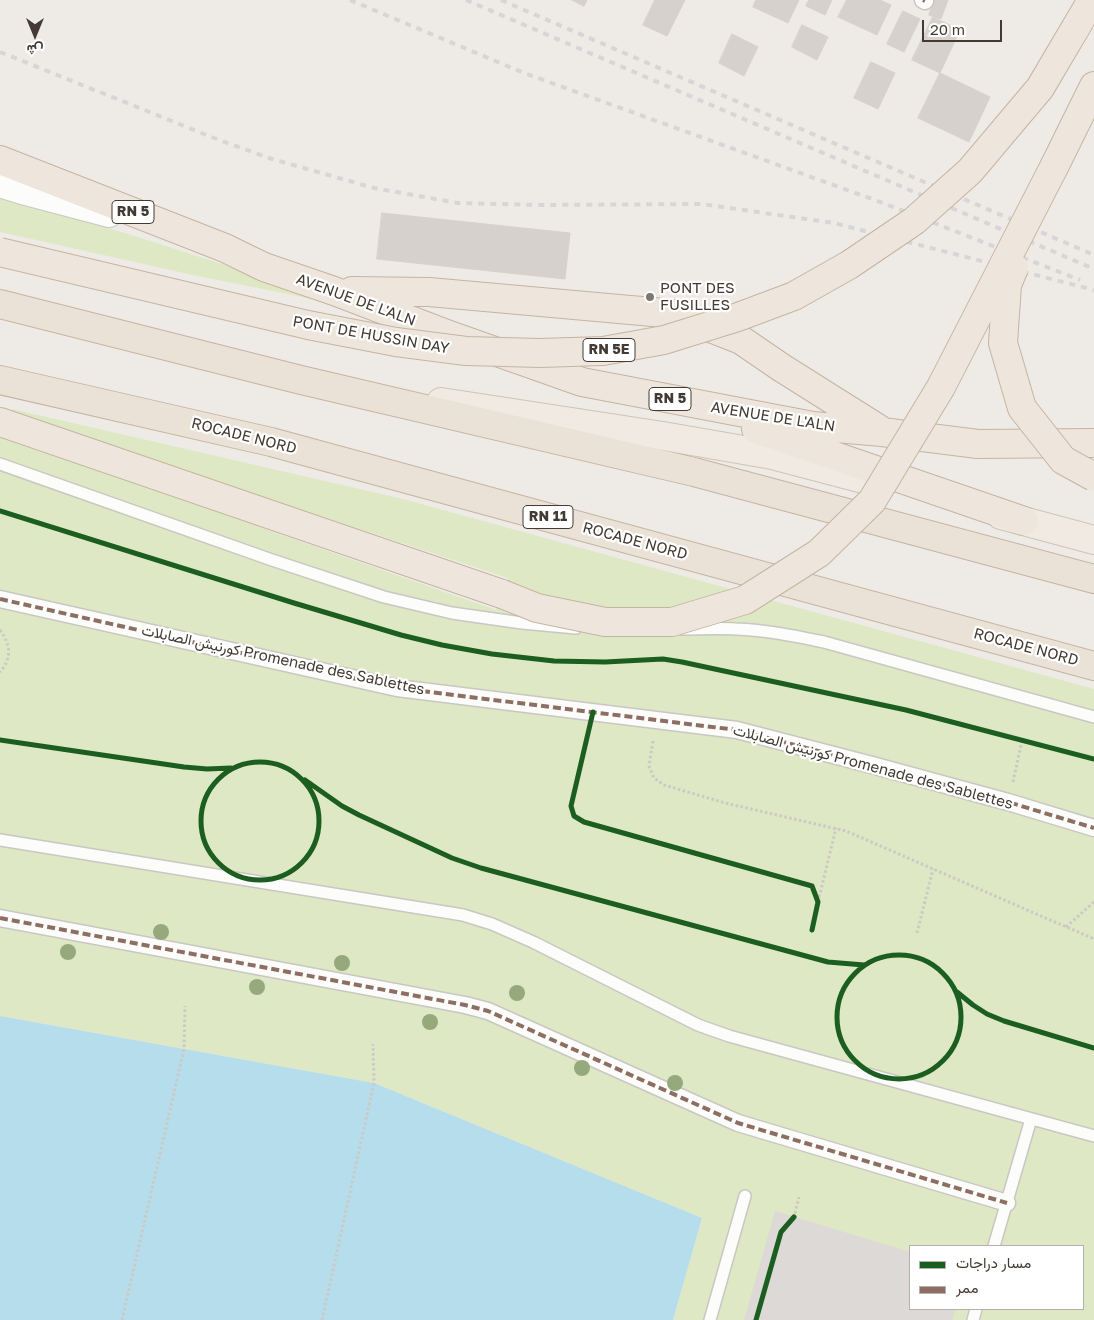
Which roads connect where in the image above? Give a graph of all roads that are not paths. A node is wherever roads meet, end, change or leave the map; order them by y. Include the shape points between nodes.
1 (1092, 0) edge
2 (1094, 86) edge
3 (0, 160) edge
4 (1055, 165) junction
5 (0, 183) edge
6 (0, 252) edge
7 (264, 267) junction
8 (334, 291) junction
9 (0, 304) edge
10 (0, 380) edge
11 (301, 380) junction
12 (582, 382) junction
13 (0, 422) edge
14 (882, 432) junction
15 (1094, 443) edge
16 (0, 464) edge
17 (1094, 477) edge
18 (1024, 521) junction
19 (1094, 540) edge
20 (1094, 579) edge
21 (0, 598) edge
22 (1094, 666) edge
23 (1094, 717) edge
24 (1094, 828) edge
25 (0, 840) edge
26 (0, 918) edge
27 (1031, 1119) junction
28 (1094, 1136) edge
29 (745, 1196) dead end
30 (1006, 1204) junction
31 (994, 1245) edge
32 (710, 1320) edge

1 - 6 highway, PONT DE HUSSIN DAY / RN 5E, bridge via 1040,88 970,171 914,221 850,265 794,296 664,340 603,351 540,353 466,351 396,342 299,323
2 - 4 highway
3 - 7 highway, RN 5 via 225,248
4 - 13 highway, bridge via 941,387 872,501 819,553 745,600 672,622 605,622 538,608
4 - 17 highway, bridge via 1007,285 1003,343 1022,408 1064,460
5 - 7 street via 127,217
7 - 8 highway, AVENUE DE L'ALN / RN 5
8 - 12 highway, AVENUE DE L'ALN / RN 5
8 - 14 highway via 429,292 675,314 741,340
9 - 11 highway
10 - 22 highway, ROCADE NORD / RN 11 via 271,442
11 - 18 main road via 772,455
11 - 20 highway via 694,472
12 - 14 highway, AVENUE DE L'ALN / RN 5 via 813,426
12 - 18 highway via 723,418
14 - 15 highway, AVENUE DE L'ALN / RN 5 via 978,444
16 - 23 lane via 334,581 436,610 589,630 734,629 795,636
18 - 19 main road
21 - 24 street, كورنيش الصابلات Promenade des Sablettes via 397,688 737,730
25 - 27 lane via 463,915 533,942 698,1025
26 - 30 street via 488,1011 738,1123
27 - 28 lane
27 - 30 lane
29 - 32 lane
30 - 31 lane

